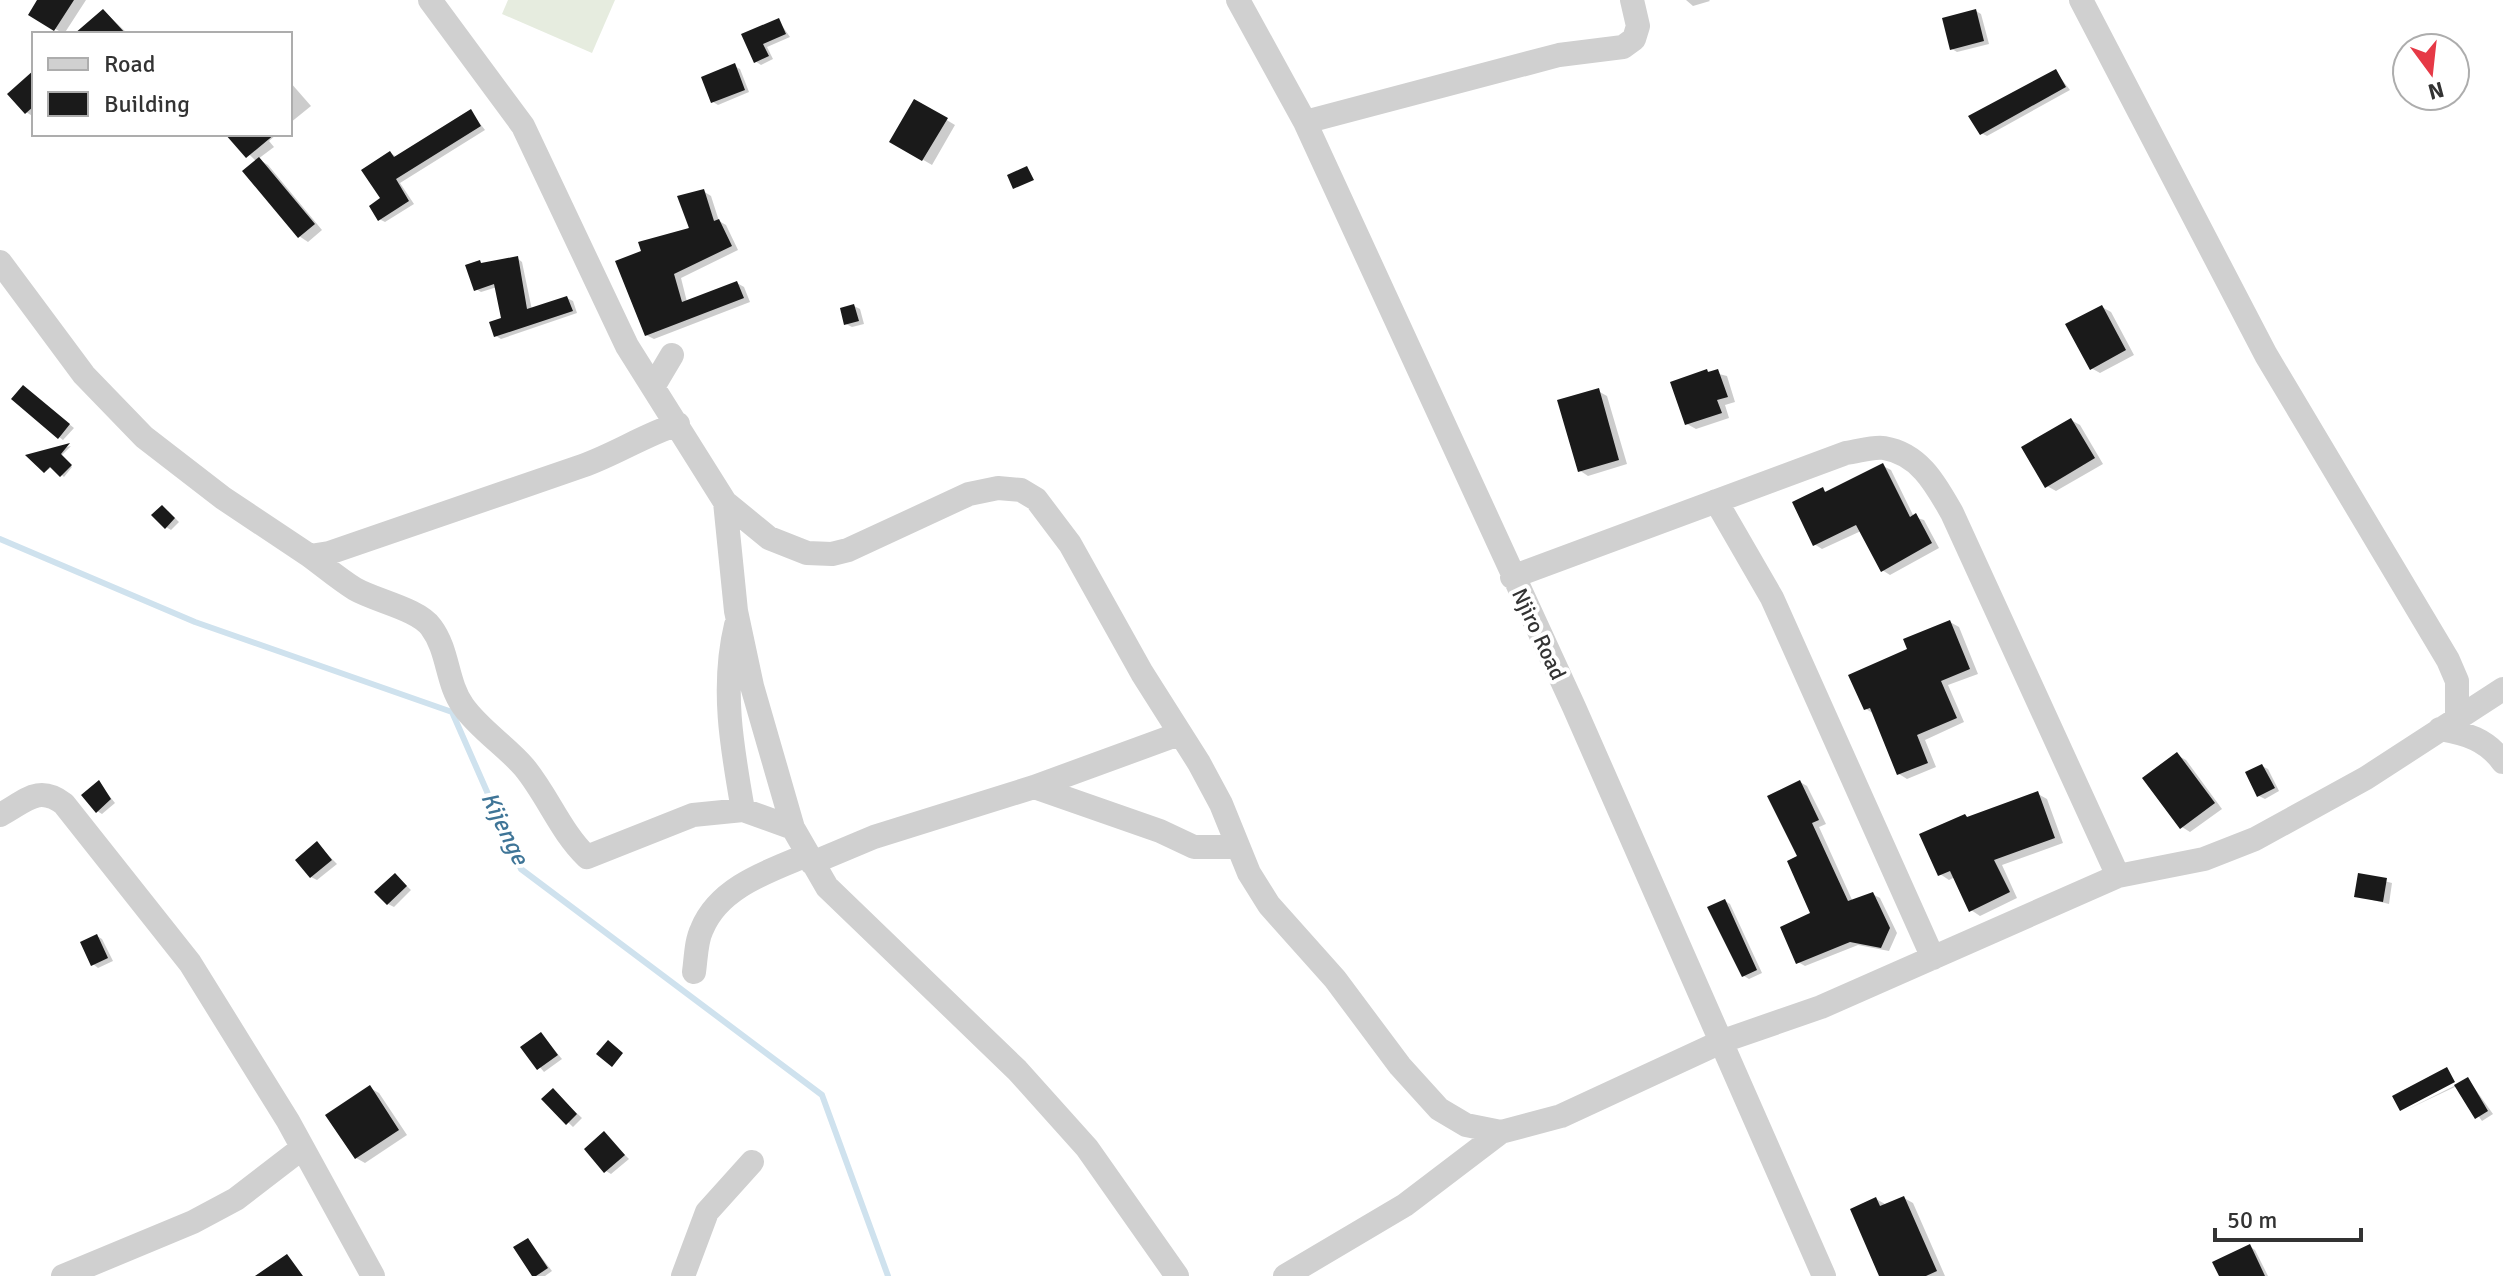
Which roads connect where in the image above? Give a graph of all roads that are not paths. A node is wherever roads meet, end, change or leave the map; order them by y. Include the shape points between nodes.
1 (430, 0) edge
2 (1238, 0) edge
3 (1632, 0) edge
4 (2081, 0) edge
5 (1305, 122) junction
6 (0, 262) edge
7 (672, 355) dead end
8 (653, 387) junction
9 (678, 424) junction
10 (1716, 501) junction
11 (725, 502) junction
12 (310, 556) junction
13 (1512, 577) junction
14 (738, 618) junction
15 (2503, 689) edge
16 (2448, 724) junction
17 (1179, 734) junction
18 (2503, 762) edge
19 (1034, 787) junction
20 (743, 810) junction
21 (0, 815) edge
22 (793, 828) junction
23 (1237, 847) junction
24 (810, 859) junction
25 (2118, 876) junction
26 (1933, 958) junction
27 (694, 972) dead end
28 (1723, 1041) junction
29 (1501, 1132) junction
30 (301, 1149) junction
31 (752, 1162) dead end
32 (63, 1276) edge
33 (373, 1276) edge
34 (683, 1276) edge
35 (1177, 1276) edge
36 (1285, 1276) edge
37 (1824, 1276) edge

1 - 8 street via 523,126 627,346
2 - 5 street, Njiro Road
3 - 5 street via 1638,26 1634,39 1623,47 1559,55
4 - 16 street via 2266,355 2448,660 2457,681
5 - 13 street, Njiro Road
6 - 12 street via 84,375 144,437
7 - 8 street
8 - 9 street
9 - 11 street
9 - 12 street via 582,466
10 - 13 street
10 - 25 street via 1846,453 1883,448 1930,474
10 - 26 street via 1772,598
11 - 14 street
11 - 17 street via 769,538 807,553 832,554 969,494 1021,490 1036,499 1070,544
12 - 20 street via 354,588 430,625 464,708 523,766 571,842 587,857 693,815
13 - 28 street, Njiro Road
14 - 20 street via 728,657 728,710
14 - 22 street
15 - 16 street
16 - 18 street via 2492,747
16 - 25 street via 2366,778 2255,839 2204,859
17 - 19 street
17 - 23 street via 1221,804
19 - 23 street via 1194,847
19 - 24 street
20 - 22 street
21 - 30 street via 39,793 51,793 64,804 190,963
22 - 24 street
23 - 29 street via 1269,905 1335,979 1420,1089 1453,1119
24 - 27 street via 763,874 712,910 700,931
24 - 35 street via 827,887 1017,1070 1077,1137
25 - 26 street
26 - 28 street via 1821,1007
28 - 29 street via 1561,1116
28 - 37 street, Njiro Road
29 - 36 street via 1417,1198
30 - 32 street via 236,1199
30 - 33 street
31 - 34 street via 707,1212

